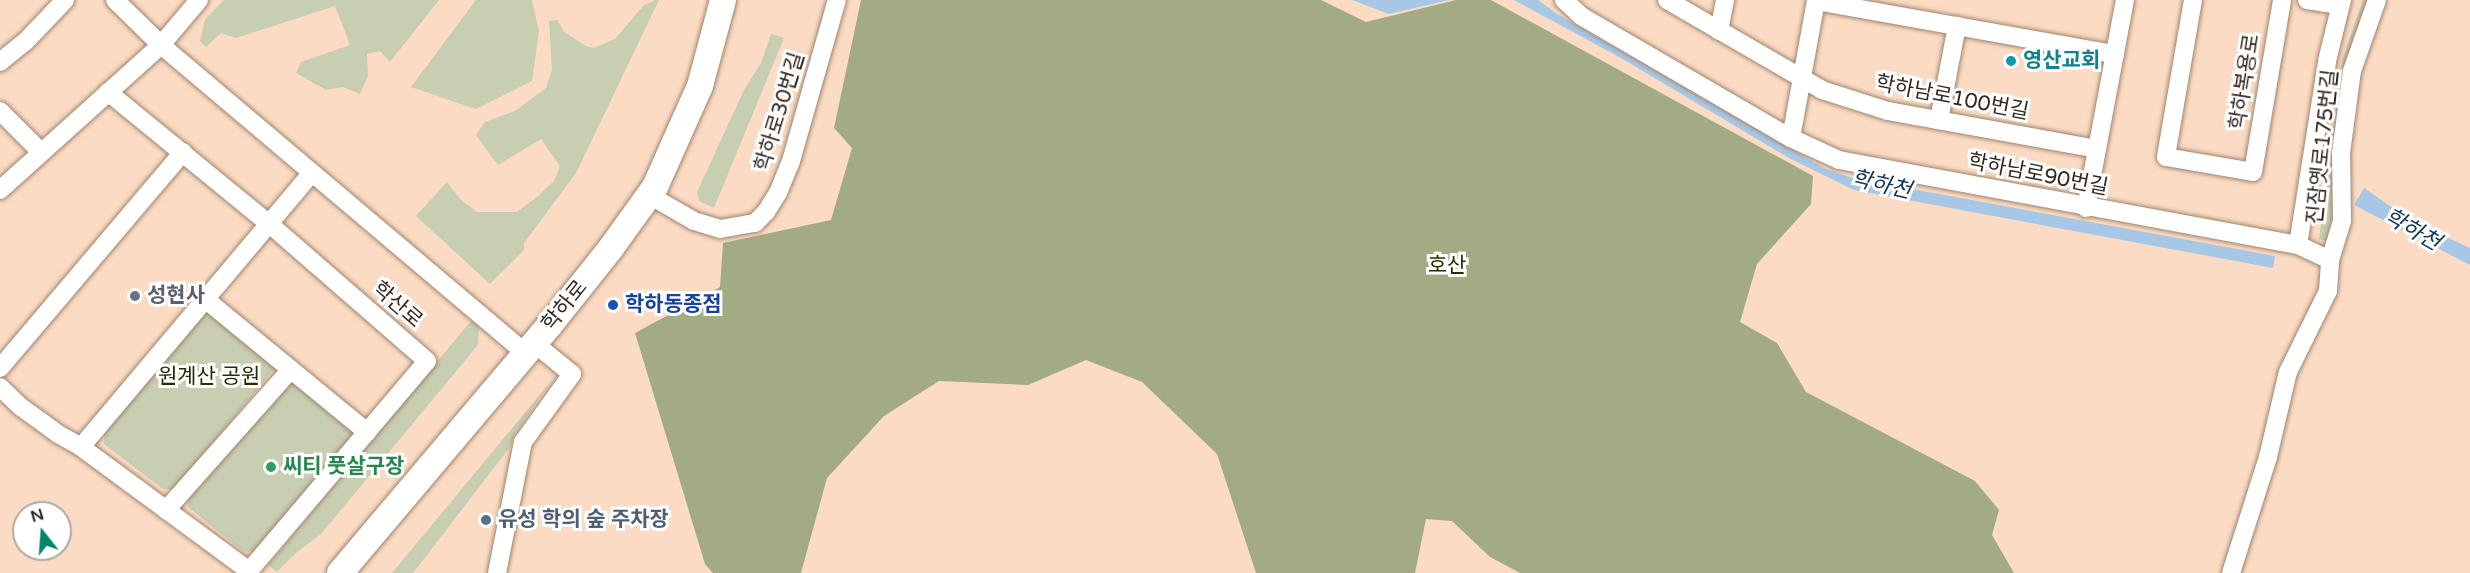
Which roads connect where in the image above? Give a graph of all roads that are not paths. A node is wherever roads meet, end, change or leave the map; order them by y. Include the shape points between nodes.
1 (65, 0) edge
2 (115, 0) edge
3 (199, 0) edge
4 (723, 0) edge
5 (837, 0) edge
6 (1564, 0) edge
7 (1667, 0) edge
8 (1725, 0) edge
9 (2125, 0) edge
10 (2193, 0) edge
11 (2282, 0) edge
12 (2307, 0) edge
13 (2377, 0) edge
14 (1816, 1) edge
15 (2341, 3) edge
16 (1957, 26) junction
17 (1719, 31) junction
18 (161, 45) junction
19 (2115, 54) junction
20 (0, 62) edge
21 (1802, 79) junction
22 (108, 92) junction
23 (0, 111) edge
24 (1939, 120) junction
25 (1791, 138) junction
26 (2097, 149) junction
27 (42, 152) junction
28 (183, 153) junction
29 (312, 173) junction
30 (0, 190) edge
31 (649, 195) junction
32 (2086, 208) junction
33 (268, 223) junction
34 (2298, 245) junction
35 (2330, 260) junction
36 (205, 299) junction
37 (530, 348) junction
38 (0, 368) edge
39 (291, 369) junction
40 (0, 387) edge
41 (367, 432) junction
42 (81, 447) junction
43 (166, 510) junction
44 (340, 573) edge
45 (496, 573) edge
46 (2231, 573) edge

1 - 20 street
2 - 18 street
3 - 18 street
4 - 31 street, 학하로 via 700,86
5 - 31 street, 학하로30번길 via 791,161 766,212 755,223 720,229 694,221
6 - 25 street, 학하남로90번길 via 1581,16
7 - 17 street, 학하남로100번길
8 - 17 street
9 - 19 street
10 - 11 street, 학하복용로 via 2166,157 2253,172
12 - 15 street
13 - 35 street, 진잠옛로175번길 via 2352,71 2342,153 2342,221
14 - 16 street
14 - 21 street
15 - 34 street via 2327,61
16 - 19 street
16 - 24 street
17 - 21 street, 학하남로100번길
18 - 22 street
18 - 29 street
19 - 26 street
21 - 24 street, 학하남로100번길 via 1822,90 1888,111
21 - 25 street
22 - 27 street
22 - 28 street
23 - 27 street
24 - 26 street, 학하남로100번길
25 - 32 street, 학하남로90번길 via 1839,160
26 - 32 street
27 - 30 street
28 - 33 street
28 - 38 street
29 - 33 street
29 - 37 street
31 - 37 street, 학하로
32 - 34 street, 학하남로90번길
33 - 36 street
33 - 41 street, 학산로 via 427,361
34 - 35 street, 학하남로90번길
35 - 46 street, 진잠옛로175번길 via 2328,291 2288,372 2268,457
36 - 39 street
36 - 42 street
37 - 44 street, 학하로
37 - 45 street via 572,374 523,441
39 - 41 street
39 - 43 street
40 - 42 street, 학산로 via 30,414
41 - 43 street, 학산로 via 249,571
42 - 43 street, 학산로 via 112,479

